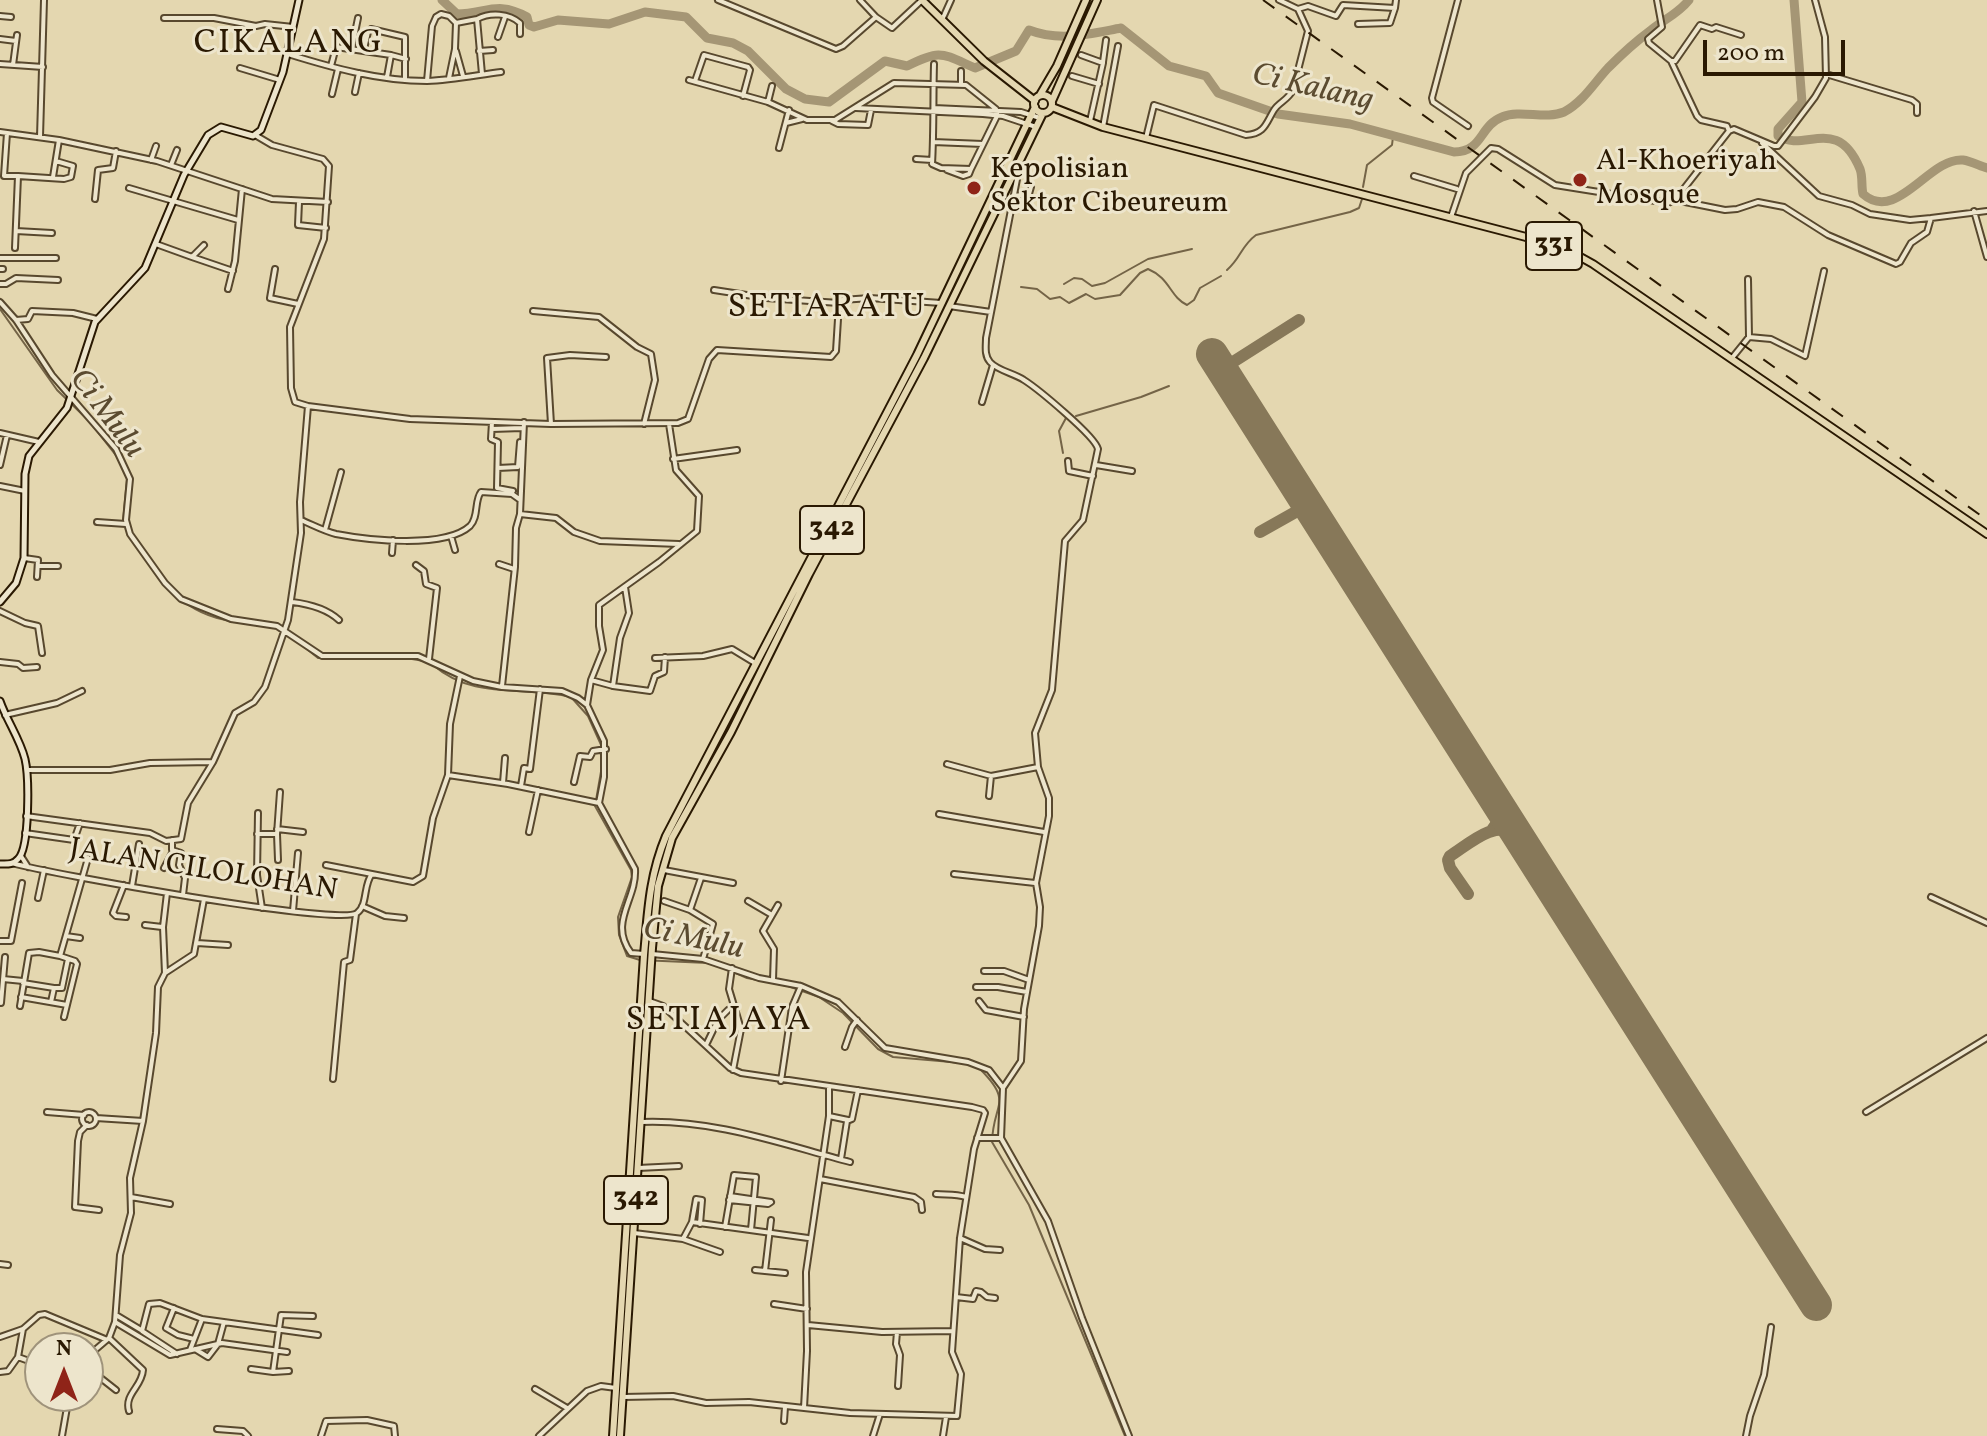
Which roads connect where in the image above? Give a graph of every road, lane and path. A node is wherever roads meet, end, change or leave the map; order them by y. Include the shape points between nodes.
1 (44, 0) edge
2 (299, 0) edge
3 (718, 0) edge
4 (860, 0) edge
5 (922, 0) edge
6 (951, 0) edge
7 (1086, 0) edge
8 (1097, 0) edge
9 (1279, 0) edge
10 (1396, 0) edge
11 (1458, 0) edge
12 (1657, 0) edge
13 (1815, 0) edge
14 (1309, 3) edge
15 (1395, 8) junction
16 (1298, 9) junction
17 (0, 16) edge
18 (11, 17) dead end
19 (505, 17) junction
20 (876, 17) junction
21 (164, 18) dead end
22 (358, 18) dead end
23 (477, 19) junction
24 (942, 20) junction
25 (456, 23) junction
26 (1358, 24) dead end
27 (293, 27) junction
28 (520, 34) dead end
29 (1741, 35) dead end
30 (498, 37) dead end
31 (0, 39) edge
32 (1106, 40) dead end
33 (1118, 46) dead end
34 (352, 47) junction
35 (364, 49) junction
36 (455, 49) junction
37 (493, 50) dead end
38 (479, 51) junction
39 (288, 54) junction
40 (391, 55) junction
41 (1081, 55) dead end
42 (406, 59) junction
43 (1671, 61) junction
44 (1103, 63) junction
45 (0, 64) edge
46 (934, 64) dead end
47 (13, 65) junction
48 (331, 66) junction
49 (43, 67) junction
50 (240, 68) dead end
51 (338, 69) junction
52 (961, 71) dead end
53 (501, 72) dead end
54 (359, 73) junction
55 (482, 74) junction
56 (1826, 74) junction
57 (463, 76) junction
58 (1072, 76) dead end
59 (387, 77) junction
60 (449, 78) junction
61 (280, 80) junction
62 (405, 80) junction
63 (427, 81) junction
64 (934, 83) junction
65 (961, 84) junction
66 (1099, 84) junction
67 (772, 86) dead end
68 (355, 92) dead end
69 (332, 94) dead end
70 (743, 96) junction
71 (983, 99) junction
72 (768, 102) junction
73 (1035, 104) junction
74 (1052, 104) junction
75 (853, 107) junction
76 (871, 109) junction
77 (789, 110) junction
78 (932, 110) junction
79 (983, 111) junction
80 (996, 113) junction
81 (1917, 113) dead end
82 (1042, 116) junction
83 (802, 119) junction
84 (832, 121) junction
85 (786, 123) junction
86 (1089, 123) junction
87 (1027, 124) junction
88 (1468, 126) dead end
89 (1036, 127) junction
90 (1103, 127) junction
91 (1729, 131) junction
92 (0, 132) edge
93 (7, 133) junction
94 (255, 135) junction
95 (40, 137) junction
96 (1146, 138) junction
97 (1757, 139) junction
98 (59, 140) junction
99 (933, 142) junction
100 (984, 144) junction
101 (156, 146) dead end
102 (779, 148) dead end
103 (177, 150) dead end
104 (116, 151) junction
105 (916, 159) dead end
106 (1020, 159) junction
107 (151, 160) junction
108 (932, 160) junction
109 (56, 161) junction
110 (171, 165) junction
111 (187, 169) junction
112 (2, 176) edge
113 (18, 176) junction
114 (1414, 176) dead end
115 (53, 178) junction
116 (1031, 187) dead end
117 (129, 188) dead end
118 (242, 189) junction
119 (1458, 189) junction
120 (1014, 196) junction
121 (95, 199) dead end
122 (1675, 200) junction
123 (172, 202) junction
124 (299, 202) junction
125 (328, 202) junction
126 (1987, 211) edge
127 (1975, 213) junction
128 (1451, 217) junction
129 (1930, 219) junction
130 (238, 220) junction
131 (326, 228) junction
132 (16, 231) junction
133 (52, 233) dead end
134 (156, 244) junction
135 (204, 245) dead end
136 (15, 248) dead end
137 (969, 255) junction
138 (192, 257) junction
139 (1987, 257) edge
140 (0, 258) edge
141 (56, 258) dead end
142 (275, 269) dead end
143 (233, 271) junction
144 (1824, 271) dead end
145 (1748, 279) dead end
146 (58, 280) dead end
147 (0, 284) edge
148 (228, 289) dead end
149 (714, 290) dead end
150 (0, 302) edge
151 (839, 303) junction
152 (298, 304) junction
153 (945, 304) junction
154 (533, 311) dead end
155 (991, 312) junction
156 (97, 319) junction
157 (16, 320) junction
158 (1749, 337) junction
159 (606, 357) dead end
160 (921, 357) junction
161 (1732, 358) junction
162 (993, 365) junction
163 (72, 397) junction
164 (982, 402) dead end
165 (308, 406) junction
166 (492, 422) junction
167 (551, 424) junction
168 (644, 424) junction
169 (669, 424) junction
170 (523, 425) junction
171 (492, 429) junction
172 (0, 433) edge
173 (7, 435) junction
174 (39, 442) junction
175 (520, 442) dead end
176 (737, 450) dead end
177 (673, 459) junction
178 (1068, 461) dead end
179 (0, 465) edge
180 (1096, 465) junction
181 (498, 468) junction
182 (1132, 471) dead end
183 (341, 472) dead end
184 (1093, 476) junction
185 (0, 486) edge
186 (513, 491) dead end
187 (26, 492) junction
188 (519, 499) junction
189 (520, 514) junction
190 (301, 520) junction
191 (97, 522) dead end
192 (125, 524) junction
193 (325, 530) junction
194 (1987, 534) edge
195 (451, 536) junction
196 (393, 540) junction
197 (681, 544) junction
198 (455, 550) dead end
199 (392, 553) dead end
200 (24, 558) junction
201 (499, 564) dead end
202 (416, 565) dead end
203 (38, 566) junction
204 (58, 566) dead end
205 (514, 569) junction
206 (37, 577) dead end
207 (625, 587) junction
208 (0, 602) edge
209 (292, 602) junction
210 (0, 611) edge
211 (339, 620) dead end
212 (283, 631) junction
213 (42, 653) dead end
214 (665, 657) junction
215 (655, 658) dead end
216 (429, 659) junction
217 (0, 662) edge
218 (757, 664) junction
219 (37, 667) dead end
220 (753, 678) junction
221 (458, 680) junction
222 (591, 680) junction
223 (613, 686) junction
224 (502, 687) junction
225 (82, 691) dead end
226 (540, 692) junction
227 (0, 701) edge
228 (587, 705) junction
229 (5, 715) junction
230 (603, 749) junction
231 (505, 758) dead end
232 (213, 762) junction
233 (947, 764) dead end
234 (1038, 767) junction
235 (27, 770) junction
236 (448, 775) junction
237 (991, 776) junction
238 (574, 782) dead end
239 (503, 783) junction
240 (521, 786) junction
241 (538, 790) junction
242 (280, 792) dead end
243 (989, 796) dead end
244 (599, 803) junction
245 (258, 813) dead end
246 (939, 814) dead end
247 (26, 816) junction
248 (80, 823) junction
249 (277, 832) junction
250 (303, 832) dead end
251 (529, 832) dead end
252 (1044, 832) junction
253 (25, 833) junction
254 (257, 834) junction
255 (172, 840) junction
256 (139, 844) dead end
257 (173, 851) junction
258 (298, 853) dead end
259 (21, 856) junction
260 (88, 858) dead end
261 (278, 860) dead end
262 (12, 863) junction
263 (0, 864) edge
264 (326, 865) dead end
265 (28, 867) junction
266 (164, 868) dead end
267 (662, 869) junction
268 (44, 870) junction
269 (372, 874) junction
270 (954, 874) dead end
271 (81, 876) junction
272 (701, 878) junction
273 (22, 883) dead end
274 (733, 883) dead end
275 (1036, 883) junction
276 (124, 885) junction
277 (132, 886) junction
278 (167, 893) junction
279 (183, 895) junction
280 (1931, 897) dead end
281 (38, 898) dead end
282 (204, 899) junction
283 (664, 901) dead end
284 (748, 901) dead end
285 (778, 905) dead end
286 (362, 906) junction
287 (262, 908) junction
288 (690, 910) junction
289 (293, 911) junction
290 (356, 914) junction
291 (772, 915) junction
292 (126, 917) dead end
293 (404, 918) dead end
294 (1987, 923) edge
295 (145, 925) dead end
296 (650, 925) junction
297 (163, 927) junction
298 (66, 936) junction
299 (80, 938) dead end
300 (0, 941) edge
301 (197, 943) junction
302 (228, 945) dead end
303 (648, 955) junction
304 (60, 956) junction
305 (5, 957) dead end
306 (68, 959) junction
307 (703, 959) junction
308 (647, 965) junction
309 (731, 971) junction
310 (984, 971) dead end
311 (165, 973) junction
312 (3, 979) junction
313 (775, 980) junction
314 (1029, 980) junction
315 (23, 982) junction
316 (976, 987) dead end
317 (54, 988) junction
318 (800, 988) junction
319 (1027, 992) junction
320 (21, 997) junction
321 (649, 1001) junction
322 (979, 1001) dead end
323 (51, 1002) junction
324 (1, 1003) edge
325 (67, 1005) junction
326 (20, 1006) dead end
327 (728, 1010) dead end
328 (64, 1017) dead end
329 (1024, 1017) junction
330 (854, 1023) junction
331 (1987, 1038) edge
332 (706, 1045) junction
333 (845, 1047) dead end
334 (733, 1070) junction
335 (333, 1079) dead end
336 (781, 1081) junction
337 (829, 1088) junction
338 (1003, 1088) junction
339 (858, 1090) junction
340 (47, 1112) dead end
341 (1866, 1112) dead end
342 (84, 1115) junction
343 (829, 1116) junction
344 (96, 1118) junction
345 (848, 1120) junction
346 (143, 1121) junction
347 (641, 1122) junction
348 (87, 1125) junction
349 (977, 1138) junction
350 (1001, 1138) junction
351 (822, 1155) junction
352 (841, 1160) junction
353 (850, 1162) dead end
354 (679, 1166) dead end
355 (638, 1168) junction
356 (820, 1179) junction
357 (936, 1194) dead end
358 (131, 1197) junction
359 (966, 1197) junction
360 (730, 1198) junction
361 (754, 1201) junction
362 (170, 1204) dead end
363 (99, 1210) dead end
364 (922, 1210) dead end
365 (771, 1220) dead end
366 (692, 1222) junction
367 (700, 1224) junction
368 (725, 1227) junction
369 (751, 1230) junction
370 (634, 1233) junction
371 (769, 1233) junction
372 (809, 1238) junction
373 (960, 1238) junction
374 (683, 1239) junction
375 (1000, 1250) dead end
376 (720, 1252) dead end
377 (0, 1264) edge
378 (8, 1265) dead end
379 (755, 1270) dead end
380 (765, 1271) junction
381 (785, 1273) dead end
382 (956, 1297) junction
383 (995, 1298) dead end
384 (774, 1304) dead end
385 (174, 1308) junction
386 (808, 1310) junction
387 (116, 1315) junction
388 (313, 1316) dead end
389 (202, 1319) junction
390 (115, 1322) junction
391 (224, 1322) junction
392 (808, 1325) junction
393 (1771, 1327) dead end
394 (23, 1329) junction
395 (278, 1330) junction
396 (142, 1331) junction
397 (954, 1331) junction
398 (897, 1332) junction
399 (318, 1335) dead end
400 (150, 1336) junction
401 (0, 1337) edge
402 (108, 1339) junction
403 (194, 1339) junction
404 (104, 1342) edge
405 (146, 1342) junction
406 (218, 1344) junction
407 (158, 1345) junction
408 (192, 1349) junction
409 (276, 1350) junction
410 (287, 1352) dead end
411 (18, 1357) junction
412 (24, 1359) edge
413 (251, 1369) dead end
414 (289, 1371) dead end
415 (0, 1372) edge
416 (273, 1372) junction
417 (104, 1381) edge
418 (898, 1386) dead end
419 (616, 1388) junction
420 (535, 1389) dead end
421 (116, 1390) dead end
422 (623, 1397) junction
423 (785, 1407) junction
424 (567, 1408) junction
425 (804, 1408) junction
426 (129, 1411) dead end
427 (66, 1412) edge
428 (880, 1414) junction
429 (946, 1417) junction
430 (784, 1421) dead end
431 (217, 1429) dead end
432 (617, 1434) edge
433 (62, 1436) edge
434 (248, 1436) edge
435 (321, 1436) edge
436 (395, 1436) edge
437 (539, 1436) edge
438 (873, 1436) edge
439 (943, 1436) edge
440 (1129, 1436) edge
441 (1746, 1436) edge

1 - 49 street
2 - 27 street
3 - 20 street via 836,49
4 - 20 street
5 - 20 street via 892,28
5 - 24 main road
6 - 24 street
7 - 73 main road
8 - 74 main road
9 - 16 street
10 - 15 street
11 - 88 street via 1432,98
12 - 43 street via 1662,27 1648,42
13 - 56 street via 1825,37
14 - 15 street via 1334,16 1346,4
14 - 16 street
15 - 26 street via 1390,23
16 - 96 street via 1307,35 1293,90 1258,133 1246,135 1154,105
17 - 18 street
19 - 23 street via 489,14
19 - 28 street via 518,20
19 - 30 street
21 - 27 street
22 - 34 street
23 - 25 street
23 - 38 street
24 - 73 main road
25 - 36 street
25 - 63 street via 445,14 435,18
27 - 39 street
29 - 43 street via 1699,26
31 - 47 street via 16,38
32 - 44 street
33 - 90 street
34 - 35 street
34 - 48 street via 336,47
35 - 40 street
35 - 42 street via 370,30 401,35 407,40
36 - 57 street
36 - 60 street
37 - 38 street
38 - 55 street
39 - 48 street
39 - 61 street
40 - 42 street
40 - 59 street
41 - 44 street
42 - 62 street
43 - 91 street via 1697,116
44 - 66 street
45 - 47 street
46 - 64 street
47 - 49 street
48 - 51 street
49 - 95 street
50 - 61 street
51 - 54 street
51 - 69 street
52 - 65 street
53 - 55 street
54 - 59 street
54 - 68 street
55 - 57 street
56 - 81 street via 1912,100
56 - 97 street via 1781,143 1774,146
57 - 60 street
58 - 66 street
59 - 62 street
60 - 63 street
61 - 94 street
62 - 63 street
64 - 65 street
64 - 75 street via 893,84
64 - 78 street
65 - 71 street
66 - 86 street
67 - 72 street
70 - 70 street via 692,81 704,55 749,68
70 - 72 street
71 - 79 street
71 - 80 street
72 - 77 street
73 - 74 main road via 1048,96
73 - 80 street
73 - 82 main road
73 - 87 main road, 342
74 - 82 main road
74 - 86 main road, 331
75 - 76 street
75 - 84 street
76 - 78 street
76 - 84 street via 868,125
77 - 83 street
77 - 85 street
78 - 79 street
78 - 99 street
79 - 80 street
80 - 87 street
80 - 100 street
82 - 89 main road, 342
83 - 84 street
83 - 85 street
85 - 102 street
86 - 90 main road, 331
87 - 89 street
87 - 137 main road, 342
89 - 106 main road, 342
90 - 96 main road, 331
91 - 97 street
91 - 122 street
92 - 93 street
93 - 95 street
93 - 112 street
94 - 111 street via 216,128
94 - 125 street via 326,161
95 - 98 street
96 - 128 main road, 331
97 - 129 street via 1819,196 1870,214
98 - 104 street
98 - 109 street
99 - 100 street
99 - 108 street
100 - 108 street via 971,169 941,168
101 - 107 street
103 - 110 street
104 - 107 street
104 - 121 street via 113,168 98,170
105 - 108 street
106 - 120 street
106 - 137 main road, 342
107 - 110 street
109 - 115 street
109 - 115 street via 72,165 72,174 68,179
110 - 111 street
111 - 118 street
111 - 123 street
112 - 113 street
113 - 115 street
113 - 132 street
114 - 119 street
116 - 120 street via 1029,194
117 - 123 street
118 - 124 street
118 - 130 street
119 - 122 street via 1469,167 1493,148 1555,185 1658,203
119 - 128 street
120 - 155 street
122 - 129 street via 1728,210 1758,202 1784,207 1828,235 1896,264 1927,232
123 - 130 street
123 - 134 street
124 - 125 street
124 - 131 street via 298,225
125 - 131 street
126 - 127 street
127 - 129 street
127 - 139 street
128 - 161 main road, 331 via 1575,254
130 - 143 street
131 - 152 street
132 - 133 street
132 - 136 street
134 - 138 street
134 - 156 street via 141,273
135 - 138 street
137 - 153 main road, 342
138 - 143 street
140 - 141 street
142 - 152 street via 270,298
143 - 148 street
144 - 158 street via 1805,356 1771,339
145 - 158 street
146 - 147 street via 16,278
149 - 151 street
150 - 157 street
151 - 153 street via 849,298
151 - 169 street via 833,356 717,350 688,419
152 - 165 street via 290,327 291,388 295,402
153 - 155 street
153 - 160 main road, 342
154 - 168 street via 599,317 651,354 655,380
155 - 162 street via 985,350
156 - 157 street via 32,311 28,319
156 - 163 street
157 - 163 street
158 - 161 street
159 - 167 street via 547,358
160 - 218 main road, 342
160 - 220 main road, 342
161 - 194 main road, 331
162 - 164 street
162 - 180 street via 1025,380 1073,420 1097,444
163 - 174 street
163 - 192 street via 116,449 128,473
165 - 166 street via 395,419
165 - 190 street
166 - 170 street
166 - 171 street
167 - 168 street
167 - 170 street
168 - 169 street
169 - 177 street
170 - 171 street
170 - 188 street
171 - 181 street
172 - 173 street
173 - 174 street
173 - 179 street
174 - 187 street via 27,462
175 - 181 street via 518,467
176 - 177 street
177 - 197 street via 699,496 697,531
178 - 184 street via 1069,471
180 - 182 street
180 - 184 street
181 - 186 street via 497,488
183 - 193 street
184 - 234 street via 1083,520 1065,541 1052,690 1034,741
185 - 187 street
187 - 200 street
188 - 189 street
188 - 195 street via 481,492 475,520
189 - 197 street via 556,518 574,532 600,541
189 - 205 street
190 - 193 street
190 - 209 street
191 - 192 street
192 - 212 street via 181,599 231,619
193 - 196 street
195 - 196 street
195 - 198 street
196 - 199 street
197 - 207 street
200 - 203 street via 37,559
200 - 208 street via 16,583
201 - 205 street
202 - 216 street via 424,571 426,584 437,588
203 - 204 street
203 - 206 street
205 - 224 street
207 - 222 street via 599,605 603,650
207 - 223 street via 629,613
209 - 211 street
209 - 212 street
210 - 213 street via 38,626
212 - 216 street via 322,656
212 - 232 street via 265,687 254,702 235,713
214 - 215 street
214 - 218 street via 732,649
214 - 223 street via 664,672 655,676 651,690
216 - 221 street
217 - 219 street
218 - 220 main road, 342
220 - 267 main road, 342 via 731,732 672,838
220 - 296 main road, 342 via 661,848 651,878
221 - 224 street
221 - 236 street, JALAN CILOLOHAN
222 - 223 street
222 - 228 street
224 - 226 street
225 - 229 street via 57,703
226 - 228 street via 567,693
226 - 240 street via 530,769 524,768
227 - 229 street
228 - 230 street
229 - 235 street
230 - 238 street via 580,756
230 - 244 street
231 - 239 street
232 - 235 street
232 - 255 street via 188,803 183,838
233 - 237 street
234 - 237 street
234 - 252 street via 1049,798
235 - 247 street
236 - 239 street
236 - 269 street, JALAN CILOLOHAN via 423,876 413,882
237 - 243 street
239 - 240 street
240 - 241 street
241 - 244 street
241 - 251 street
242 - 249 street
244 - 303 street via 635,869 621,934 631,953
245 - 254 street
246 - 252 street
247 - 248 street
247 - 253 street
248 - 253 street via 74,840
248 - 255 street
249 - 250 street
249 - 254 street
249 - 261 street
252 - 275 street
253 - 259 street
254 - 287 street
255 - 257 street
256 - 277 street
257 - 266 street
257 - 279 street via 181,853
258 - 289 street
259 - 262 street
259 - 265 street
260 - 271 street
262 - 263 street
262 - 265 street, JALAN CILOLOHAN
264 - 269 street
265 - 268 street, JALAN CILOLOHAN
267 - 272 street
267 - 296 main road, 342
268 - 271 street, JALAN CILOLOHAN
268 - 281 street
269 - 286 street, JALAN CILOLOHAN
270 - 275 street
271 - 276 street, JALAN CILOLOHAN
271 - 298 street
272 - 274 street
272 - 288 street
273 - 300 street via 11,941
275 - 314 street via 1039,926
276 - 277 street, JALAN CILOLOHAN
276 - 292 street via 113,913
277 - 278 street, JALAN CILOLOHAN
278 - 279 street, JALAN CILOLOHAN
278 - 297 street
279 - 282 street, JALAN CILOLOHAN
280 - 294 street
282 - 287 street, JALAN CILOLOHAN
282 - 301 street
283 - 288 street
284 - 291 street
285 - 291 street
286 - 290 street, JALAN CILOLOHAN
286 - 293 street
287 - 289 street, JALAN CILOLOHAN
288 - 307 street via 713,924
289 - 290 street, JALAN CILOLOHAN
290 - 335 street via 350,961 344,962
291 - 313 street via 763,931 774,946
295 - 297 street
296 - 303 main road, 342
297 - 311 street
298 - 299 street
298 - 304 street
301 - 302 street
301 - 311 street via 194,954
303 - 307 street
303 - 308 main road, 342
304 - 306 street
304 - 315 street via 29,953
305 - 312 street
306 - 317 street via 62,988
306 - 325 street via 77,964
307 - 309 street
308 - 321 main road, 342
308 - 419 main road, 342
309 - 313 street
309 - 334 street via 729,989 741,1029
310 - 314 street
311 - 346 street via 158,987
312 - 315 street
312 - 324 street
313 - 318 street
314 - 319 street
315 - 317 street
315 - 320 street
316 - 319 street
317 - 323 street
318 - 330 street via 838,1002
318 - 336 street
319 - 329 street
320 - 323 street
320 - 326 street
321 - 332 street via 663,1006
321 - 347 main road, 342
322 - 329 street via 986,1010
323 - 325 street
325 - 328 street
327 - 332 street
329 - 338 street via 1021,1061
330 - 333 street
330 - 338 street via 885,1048 989,1070
331 - 341 street
332 - 334 street
334 - 336 street
336 - 337 street
337 - 339 street
337 - 343 street
338 - 350 street
339 - 345 street
339 - 349 street via 981,1110 985,1113
340 - 342 street
342 - 344 street
342 - 348 street
343 - 345 street
343 - 351 street
344 - 346 street
344 - 348 street
345 - 352 street
346 - 358 street
347 - 351 street via 747,1132
347 - 355 main road, 342
348 - 363 street via 78,1141 75,1207
349 - 350 street
349 - 359 street
350 - 440 street via 1048,1221
351 - 352 street
351 - 356 street
352 - 353 street
354 - 355 street
355 - 370 main road, 342
356 - 364 street via 914,1197
356 - 372 street
357 - 359 street
358 - 362 street
358 - 387 street
359 - 373 street
360 - 361 street
360 - 361 street via 735,1174 754,1176
360 - 368 street
361 - 369 street
365 - 371 street
366 - 367 street
366 - 367 street via 700,1199
366 - 374 street
367 - 368 street
368 - 369 street
369 - 371 street
370 - 374 street
370 - 422 main road, 342
371 - 372 street
371 - 380 street
372 - 386 street
373 - 375 street
373 - 382 street
374 - 376 street
377 - 378 street
379 - 380 street
380 - 381 street
382 - 383 street via 973,1299 976,1291
382 - 397 street
384 - 386 street
385 - 389 street
385 - 396 street via 149,1304
385 - 403 street via 166,1328
386 - 392 street
387 - 390 street
387 - 396 street
388 - 395 street via 284,1313
389 - 391 street
389 - 403 street
390 - 402 street
390 - 405 street
391 - 395 street
391 - 406 street
392 - 398 street
392 - 425 street
393 - 441 street
394 - 401 street
394 - 402 street via 45,1314
394 - 411 street
395 - 399 street
395 - 409 street
396 - 400 street
397 - 398 street
397 - 429 street via 953,1355 961,1374 959,1410 957,1416
398 - 418 street
400 - 405 street
400 - 407 street
402 - 404 street
402 - 426 street via 143,1370 128,1397
403 - 408 street
405 - 407 street
406 - 408 street
406 - 408 street via 207,1357
406 - 409 street
407 - 408 street via 177,1354
409 - 410 street
409 - 416 street
411 - 412 street
411 - 415 street via 8,1371
413 - 416 street
414 - 416 street
417 - 421 street
419 - 424 street via 591,1388
419 - 432 main road, 342
420 - 424 street
422 - 423 street via 673,1396
422 - 432 main road, 342
423 - 425 street
423 - 430 street
424 - 437 street
425 - 428 street
427 - 433 street
428 - 429 street
428 - 438 street
429 - 439 street
431 - 434 street
435 - 436 street via 326,1421 354,1420 394,1426

